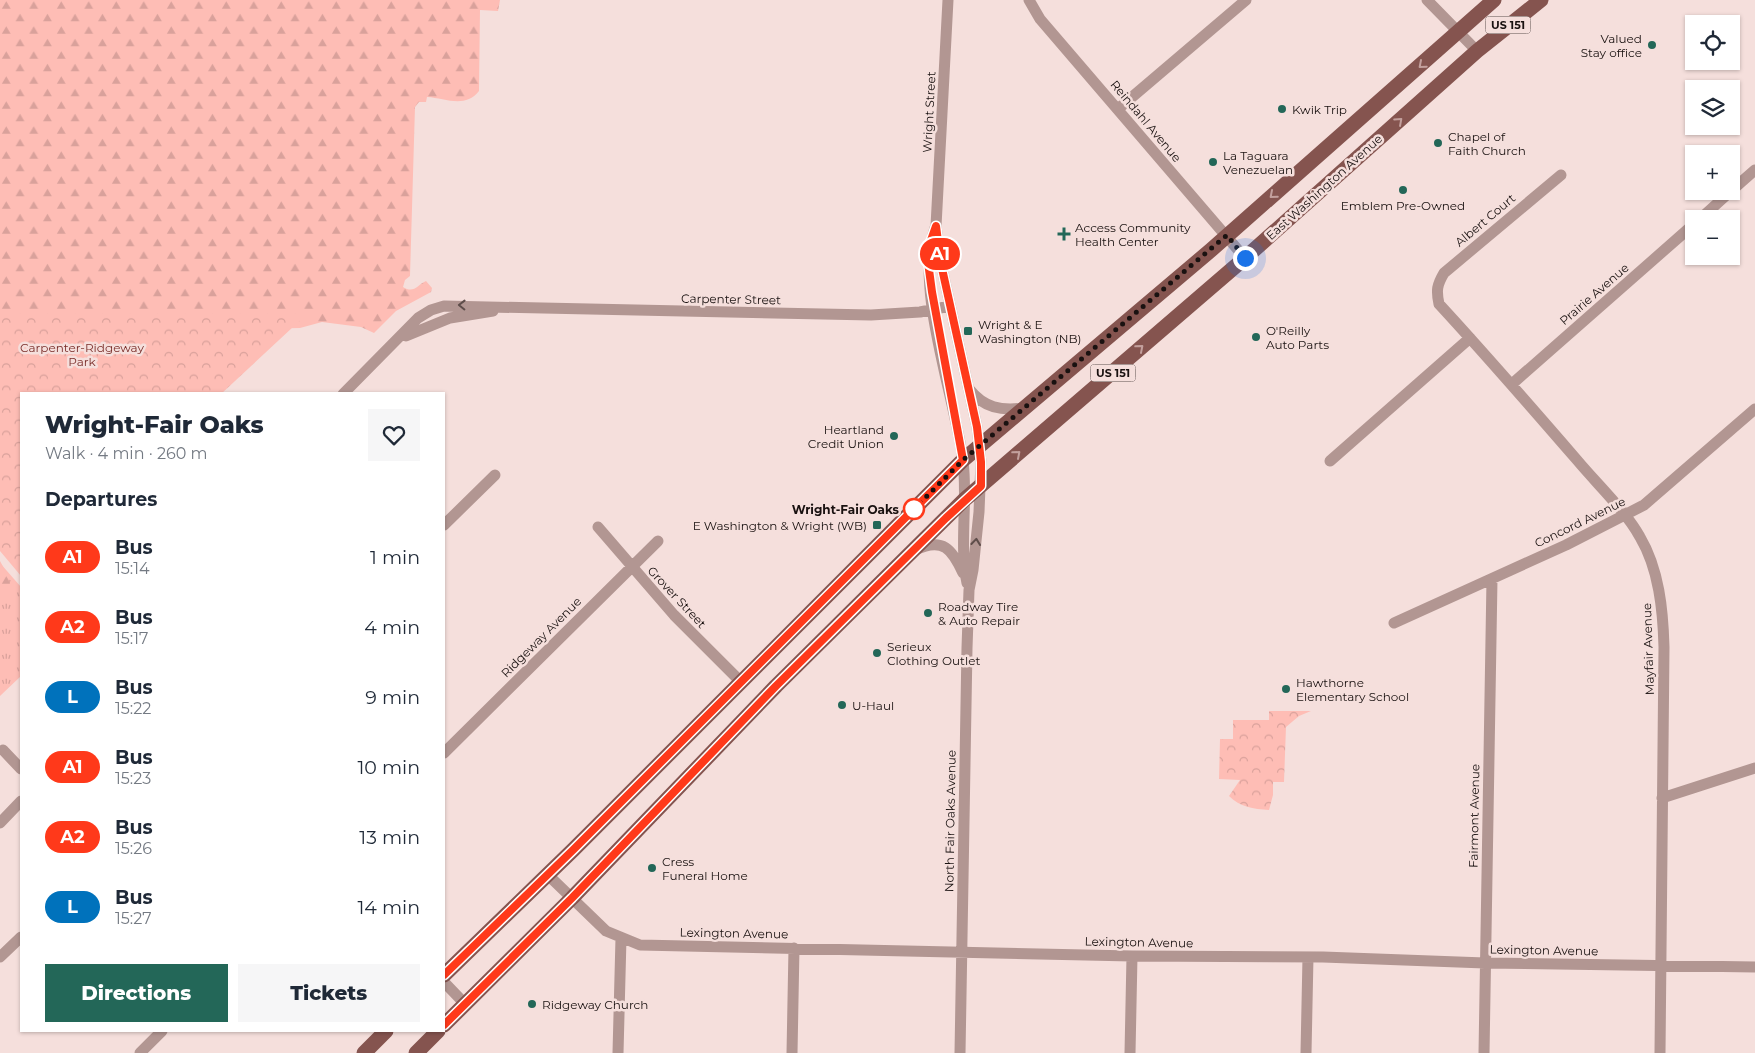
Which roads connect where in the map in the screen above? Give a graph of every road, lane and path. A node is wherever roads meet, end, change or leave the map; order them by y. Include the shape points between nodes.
1 (948, 0) edge
2 (1029, 0) edge
3 (1246, 0) edge
4 (1427, 0) edge
5 (1494, 0) edge
6 (1541, 0) edge
7 (1458, 33) junction
8 (1476, 51) junction
9 (1118, 109) junction
10 (1755, 170) edge
11 (1561, 175) dead end
12 (1740, 183) edge
13 (1721, 200) edge
14 (1710, 210) edge
15 (936, 226) junction
16 (1685, 232) edge
17 (1227, 235) junction
18 (1245, 258) junction
19 (1436, 292) joint
20 (950, 306) junction
21 (934, 309) junction
22 (1470, 338) junction
23 (1512, 384) junction
24 (969, 389) junction
25 (345, 392) edge
26 (1024, 408) junction
27 (1755, 409) edge
28 (980, 446) junction
29 (963, 460) junction
30 (1330, 461) dead end
31 (495, 475) dead end
32 (981, 486) junction
33 (964, 500) junction
34 (1624, 516) junction
35 (445, 524) edge
36 (598, 527) dead end
37 (658, 541) dead end
38 (911, 552) junction
39 (632, 567) junction
40 (966, 578) junction
41 (1492, 579) junction
42 (969, 590) junction
43 (1394, 622) dead end
44 (740, 681) junction
45 (3, 750) dead end
46 (445, 752) edge
47 (20, 768) edge
48 (1755, 768) edge
49 (1662, 798) junction
50 (20, 802) edge
51 (0, 822) edge
52 (548, 874) junction
53 (572, 898) junction
54 (20, 938) edge
55 (620, 938) junction
56 (794, 948) junction
57 (962, 952) junction
58 (1132, 956) junction
59 (0, 957) edge
60 (1308, 957) junction
61 (1485, 963) junction
62 (1662, 966) junction
63 (1755, 967) edge
64 (445, 974) edge
65 (445, 983) edge
66 (465, 1004) junction
67 (445, 1024) edge
68 (161, 1032) edge
69 (385, 1032) edge
70 (437, 1032) edge
71 (140, 1053) edge
72 (364, 1053) edge
73 (416, 1053) edge
74 (618, 1053) edge
75 (792, 1053) edge
76 (960, 1053) edge
77 (1130, 1053) edge
78 (1306, 1053) edge
79 (1484, 1053) edge
80 (1660, 1053) edge

1 - 15 street, Wright Street
2 - 9 street, Reindahl Avenue via 1040,19
3 - 9 street
4 - 7 street
5 - 7 main road, US 151
6 - 8 main road, East Washington Avenue / US 151
7 - 8 street
7 -> 17 main road, US 151
18 -> 8 main road, East Washington Avenue / US 151
9 - 17 street, Reindahl Avenue
10 - 12 street
11 - 19 street, Albert Court via 1444,273 1436,285
13 - 14 street
15 - 20 street, Wright Street
15 - 21 street, Wright Street via 928,262
16 - 23 street, Prairie Avenue
17 - 18 street, Reindahl Avenue
17 - 26 main road, US 151
32 -> 18 main road, East Washington Avenue / US 151
19 - 22 street, Mayfair Avenue via 1439,304
20 - 21 street, Carpenter Street
20 - 24 street, Wright Street
21 - 25 street, Carpenter Street via 871,315 444,306 425,313
21 - 29 street, Wright Street
22 - 23 street, Mayfair Avenue
22 - 30 street
23 - 34 street, Mayfair Avenue
24 - 26 street via 994,408
24 - 28 street, Wright Street
26 - 28 main road, US 151
27 - 34 street, Concord Avenue via 1644,505
28 - 29 main road, US 151
28 - 32 street, North Fair Oaks Avenue
29 - 33 street, North Fair Oaks Avenue
29 - 44 main road, US 151
31 - 35 street
32 - 33 main road, East Washington Avenue / US 151
42 -> 32 street, North Fair Oaks Avenue
33 - 38 main road, East Washington Avenue / US 151
33 - 40 street, North Fair Oaks Avenue
34 - 41 street, Concord Avenue
34 - 49 street, Mayfair Avenue via 1640,536 1661,599 1664,647
36 - 39 street, Grover Street
37 - 39 street, Ridgeway Avenue
38 - 40 street via 929,545 943,546 953,553
38 - 53 main road, East Washington Avenue / US 151 via 776,686
39 - 44 street, Grover Street via 674,615
39 - 46 street, Ridgeway Avenue
40 - 42 street, North Fair Oaks Avenue
41 - 43 street, Concord Avenue
41 - 61 street, Fairmont Avenue
42 - 57 street, North Fair Oaks Avenue
44 - 52 main road, US 151
45 - 47 street
48 - 49 street
49 - 62 street, Mayfair Avenue
50 - 51 street
52 - 53 street, Lexington Avenue
52 - 64 main road, US 151
53 - 55 street, Lexington Avenue via 606,931
53 - 66 main road, East Washington Avenue / US 151
54 - 59 street
55 - 56 street, Lexington Avenue via 640,945
55 - 74 street
56 - 57 street, Lexington Avenue
56 - 75 street
57 - 58 street, Lexington Avenue
57 - 76 street, North Fair Oaks Avenue
58 - 60 street, Lexington Avenue
58 - 77 street
60 - 61 street, Lexington Avenue
60 - 78 street
61 - 62 street, Lexington Avenue
61 - 79 street, Fairmont Avenue
62 - 63 street, Lexington Avenue
62 - 80 street, Mayfair Avenue
65 - 66 street
66 - 67 main road, East Washington Avenue / US 151
68 - 71 street
69 - 72 main road
70 - 73 main road

